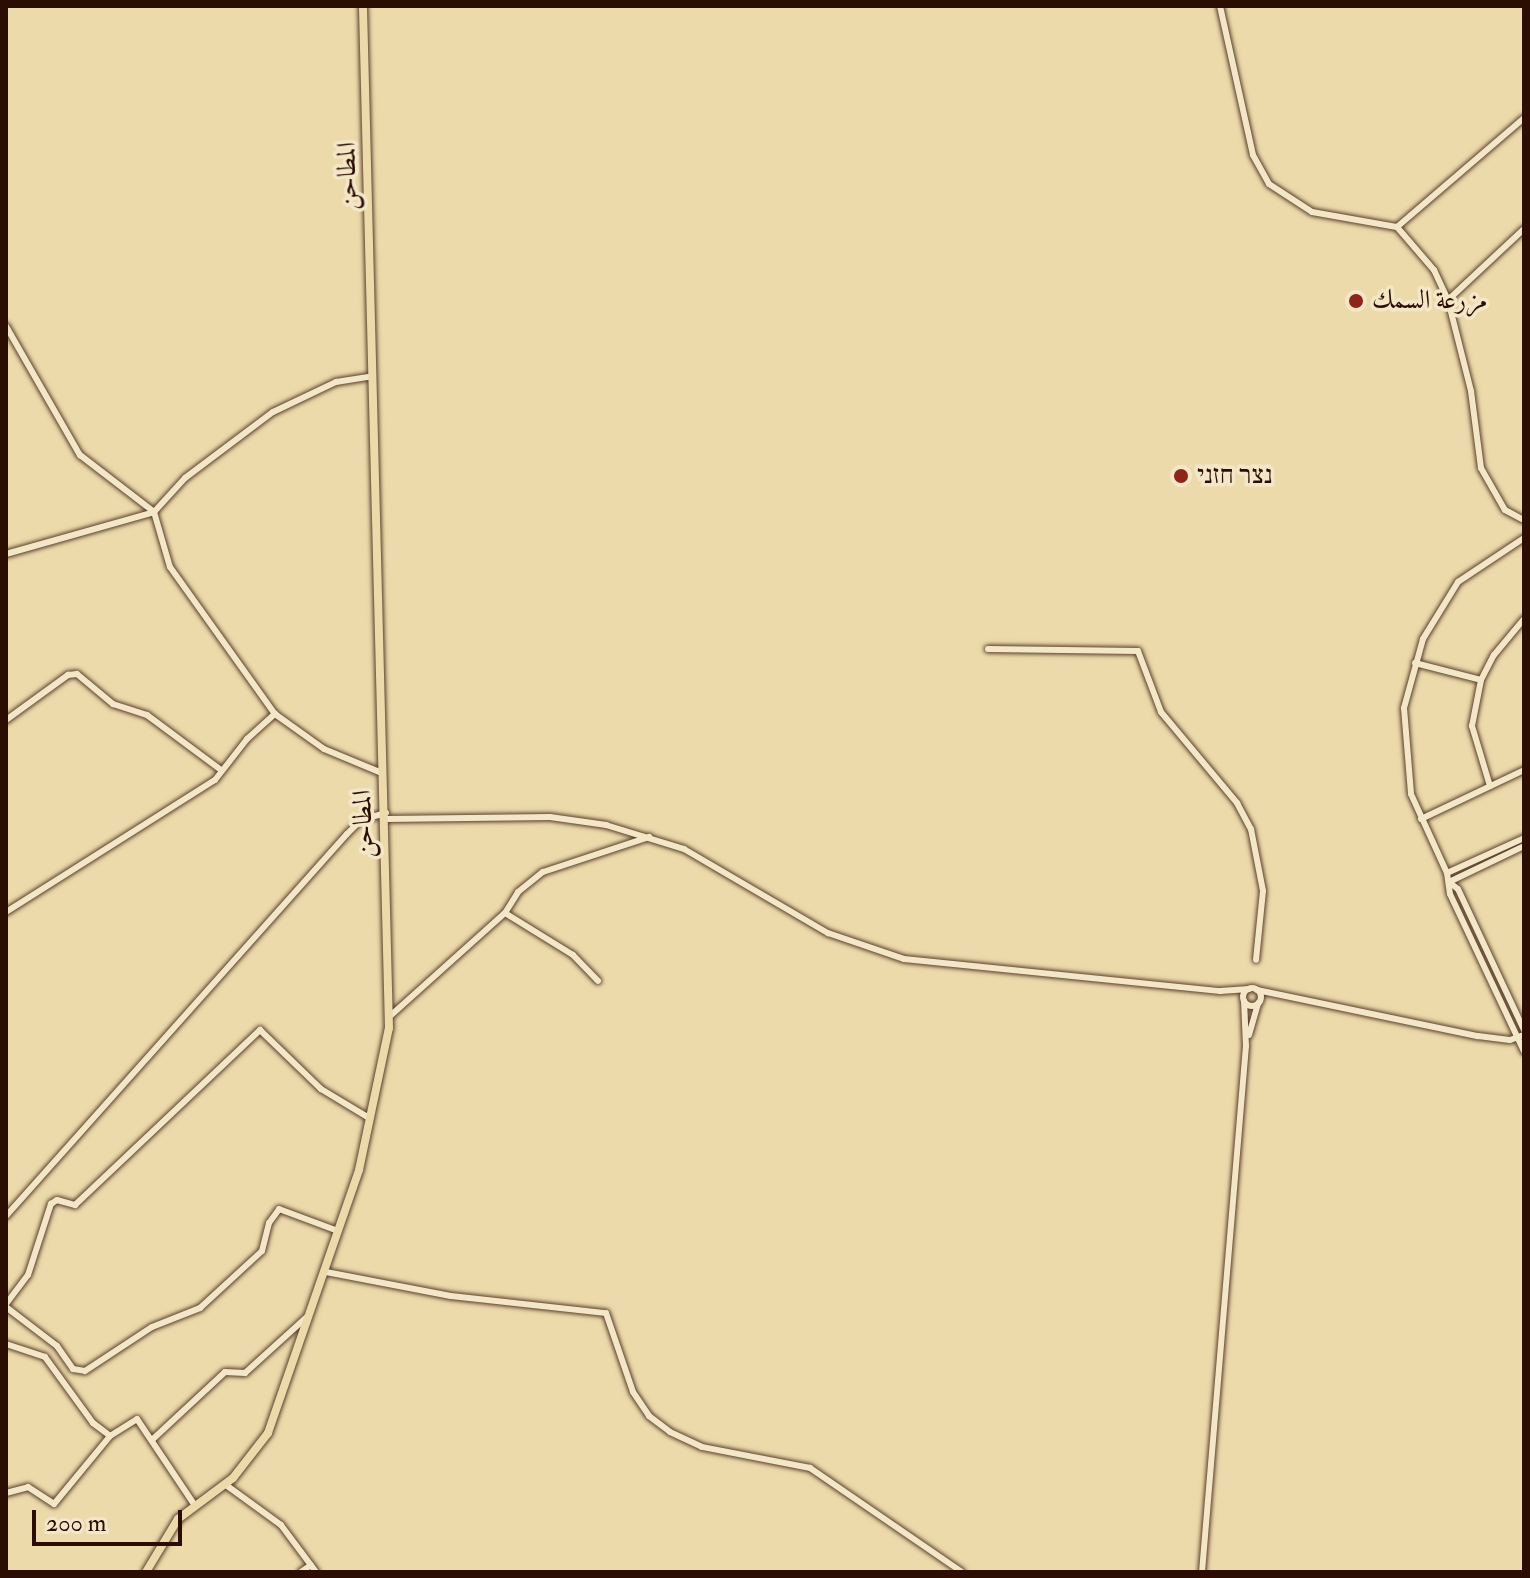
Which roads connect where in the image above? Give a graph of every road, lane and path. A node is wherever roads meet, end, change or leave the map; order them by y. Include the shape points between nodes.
1 (363, 6) edge
2 (1220, 6) edge
3 (1524, 118) edge
4 (1397, 227) junction
5 (1524, 229) edge
6 (1448, 300) junction
7 (6, 326) edge
8 (372, 376) junction
9 (154, 512) junction
10 (1524, 520) edge
11 (1524, 538) edge
12 (6, 554) edge
13 (1524, 619) edge
14 (988, 649) dead end
15 (1415, 663) junction
16 (1481, 680) junction
17 (275, 714) junction
18 (6, 720) edge
19 (221, 770) junction
20 (1524, 770) edge
21 (382, 773) junction
22 (1490, 786) junction
23 (386, 816) junction
24 (1421, 819) junction
25 (650, 836) junction
26 (1524, 838) edge
27 (1524, 846) edge
28 (1447, 873) junction
29 (1449, 882) junction
30 (6, 912) edge
31 (505, 913) junction
32 (1256, 960) dead end
33 (598, 981) dead end
34 (1249, 989) junction
35 (1257, 990) junction
36 (1220, 991) junction
37 (1267, 992) junction
38 (1244, 1001) junction
39 (1259, 1001) junction
40 (389, 1017) junction
41 (1522, 1034) edge
42 (1246, 1046) junction
43 (1524, 1051) edge
44 (369, 1118) junction
45 (6, 1216) edge
46 (338, 1231) junction
47 (326, 1272) junction
48 (6, 1306) edge
49 (309, 1315) junction
50 (6, 1344) edge
51 (110, 1436) junction
52 (153, 1439) junction
53 (226, 1485) junction
54 (6, 1493) edge
55 (194, 1504) junction
56 (311, 1565) junction
57 (146, 1572) edge
58 (301, 1572) edge
59 (316, 1572) edge
60 (962, 1572) edge
61 (1202, 1572) edge

1 - 8 main road, المطاحن
2 - 4 street via 1253,155 1269,184 1312,212
3 - 4 street
4 - 6 street via 1434,270
5 - 6 street
6 - 10 street via 1471,391 1481,468 1505,510
7 - 9 street via 80,455
8 - 9 street via 336,382 273,412 185,478
8 - 21 main road, المطاحن
9 - 12 street
9 - 17 street via 170,567
11 - 15 street via 1458,582
13 - 16 street
14 - 32 street via 1138,651 1161,712 1237,803 1251,829 1263,891
15 - 16 street
15 - 24 street via 1404,708 1405,760
16 - 22 street via 1472,726
17 - 19 street
17 - 21 street via 323,749
18 - 19 street via 68,675 77,674 113,704 124,704 158,723
19 - 30 street via 215,780 149,825
20 - 22 street
21 - 23 main road, المطاحن
22 - 24 street
23 - 25 street via 550,817
23 - 40 main road, المطاحن
23 - 45 street via 361,820 347,834
24 - 28 street
25 - 31 street via 543,872 518,892
25 - 36 street via 713,864 828,933 904,959
26 - 28 street
27 - 29 street
28 - 29 street
29 - 41 street
31 - 33 street via 573,955
31 - 40 street
34 - 35 street
34 - 36 street
34 - 38 street
35 - 37 street
35 - 39 street
36 - 38 street
37 - 39 street
37 - 41 street via 1478,1036
38 - 39 street
38 - 42 street
39 - 42 street
40 - 44 main road, المطاحن
41 - 43 street
42 - 61 street
44 - 46 main road, المطاحن
44 - 48 street via 321,1089 260,1030 75,1205 57,1200 51,1204 28,1275
46 - 47 main road, المطاحن
46 - 48 street via 279,1209 269,1223 262,1251 200,1308 152,1327 85,1371 73,1369 57,1346
47 - 49 main road, المطاحن
47 - 60 street via 451,1296 606,1313 633,1392 649,1416 670,1432 702,1447 810,1468
49 - 52 street via 245,1373 225,1372
49 - 53 main road, المطاحن via 268,1433
50 - 51 street via 45,1357 93,1423
51 - 52 street via 137,1419
51 - 54 street via 54,1504 28,1487
52 - 55 street
53 - 55 main road, المطاحن
53 - 56 street via 281,1525
55 - 57 main road, المطاحن via 165,1536
56 - 58 street
56 - 59 street

